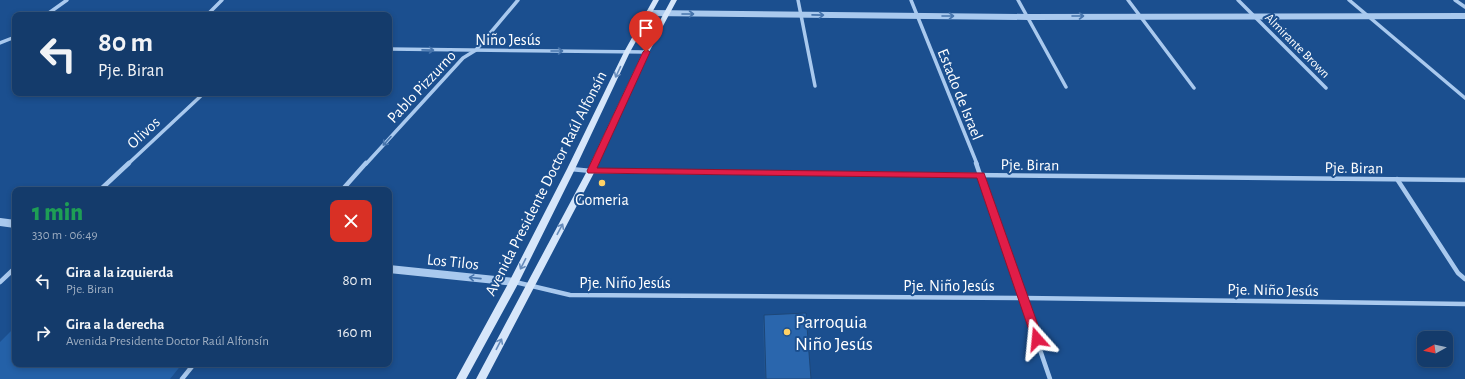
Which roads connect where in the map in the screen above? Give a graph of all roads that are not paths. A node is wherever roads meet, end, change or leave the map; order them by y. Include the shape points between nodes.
1 (67, 0) edge
2 (222, 0) edge
3 (518, 0) edge
4 (656, 0) edge
5 (674, 0) edge
6 (798, 0) edge
7 (911, 0) edge
8 (1018, 0) edge
9 (1128, 0) edge
10 (1238, 0) edge
11 (1348, 0) edge
12 (1455, 0) edge
13 (1465, 7) edge
14 (50, 12) edge
15 (210, 12) edge
16 (649, 13) junction
17 (667, 14) junction
18 (801, 15) junction
19 (917, 16) junction
20 (1141, 16) junction
21 (1253, 16) junction
22 (1368, 16) junction
23 (1465, 16) edge
24 (1028, 17) junction
25 (12, 38) edge
26 (0, 40) edge
27 (9, 40) junction
28 (0, 43) edge
29 (392, 49) edge
30 (476, 50) junction
31 (628, 52) junction
32 (646, 52) junction
33 (816, 86) dead end
34 (1066, 87) dead end
35 (1194, 88) dead end
36 (1326, 88) dead end
37 (201, 96) edge
38 (1465, 98) edge
39 (571, 169) junction
40 (591, 171) junction
41 (981, 176) junction
42 (1397, 179) junction
43 (1465, 180) edge
44 (103, 187) edge
45 (345, 187) edge
46 (0, 222) edge
47 (12, 224) edge
48 (392, 268) edge
49 (12, 271) edge
50 (1465, 279) edge
51 (0, 282) edge
52 (514, 282) junction
53 (530, 286) junction
54 (1024, 298) junction
55 (1465, 304) edge
56 (192, 367) edge
57 (182, 379) edge
58 (461, 379) edge
59 (481, 379) edge
60 (1050, 379) edge

1 - 14 street
2 - 15 street
3 - 30 street, Pablo Pizzurno
4 - 16 main road, Avenida Presidente Doctor Raúl Alfonsín
5 - 17 main road, Avenida Presidente Doctor Raúl Alfonsín
6 - 18 street
7 - 19 street, Estado de Israel
8 - 24 street
9 - 20 street
10 - 21 street, Almirante Brown
11 - 22 street
12 - 13 street
16 - 17 street
16 - 31 main road, Avenida Presidente Doctor Raúl Alfonsín
17 -> 18 street
17 - 32 main road, Avenida Presidente Doctor Raúl Alfonsín
18 -> 19 street
18 - 33 street
19 -> 24 street
19 - 41 street, Estado de Israel
20 - 21 street
24 -> 20 street
20 - 35 street
21 - 22 street
21 - 36 street, Almirante Brown
22 - 23 street
22 - 38 street
24 - 34 street
25 - 27 street
26 - 27 street
27 - 28 street
29 -> 30 street, Niño Jesús
30 -> 31 street, Niño Jesús
30 -> 45 street, Pablo Pizzurno via 463,58
31 - 32 street, Niño Jesús
31 -> 39 main road, Avenida Presidente Doctor Raúl Alfonsín
32 - 40 main road, Avenida Presidente Doctor Raúl Alfonsín
37 - 44 street, Olivos
39 - 40 street, Pje. Biran
39 -> 52 main road, Avenida Presidente Doctor Raúl Alfonsín
40 - 41 street, Pje. Biran
53 -> 40 main road, Avenida Presidente Doctor Raúl Alfonsín
41 - 42 street, Pje. Biran
41 - 54 street, Estado de Israel
42 - 43 street, Pje. Biran
42 - 50 street via 1458,273
46 - 47 street
52 -> 48 street, Los Tilos
49 - 51 street
52 - 53 street, Pje. Niño Jesús
52 - 58 main road, Avenida Presidente Doctor Raúl Alfonsín
53 - 54 street, Pje. Niño Jesús via 570,295
59 -> 53 main road, Avenida Presidente Doctor Raúl Alfonsín
54 - 55 street, Pje. Niño Jesús
54 - 60 street, Estado de Israel
56 - 57 street

